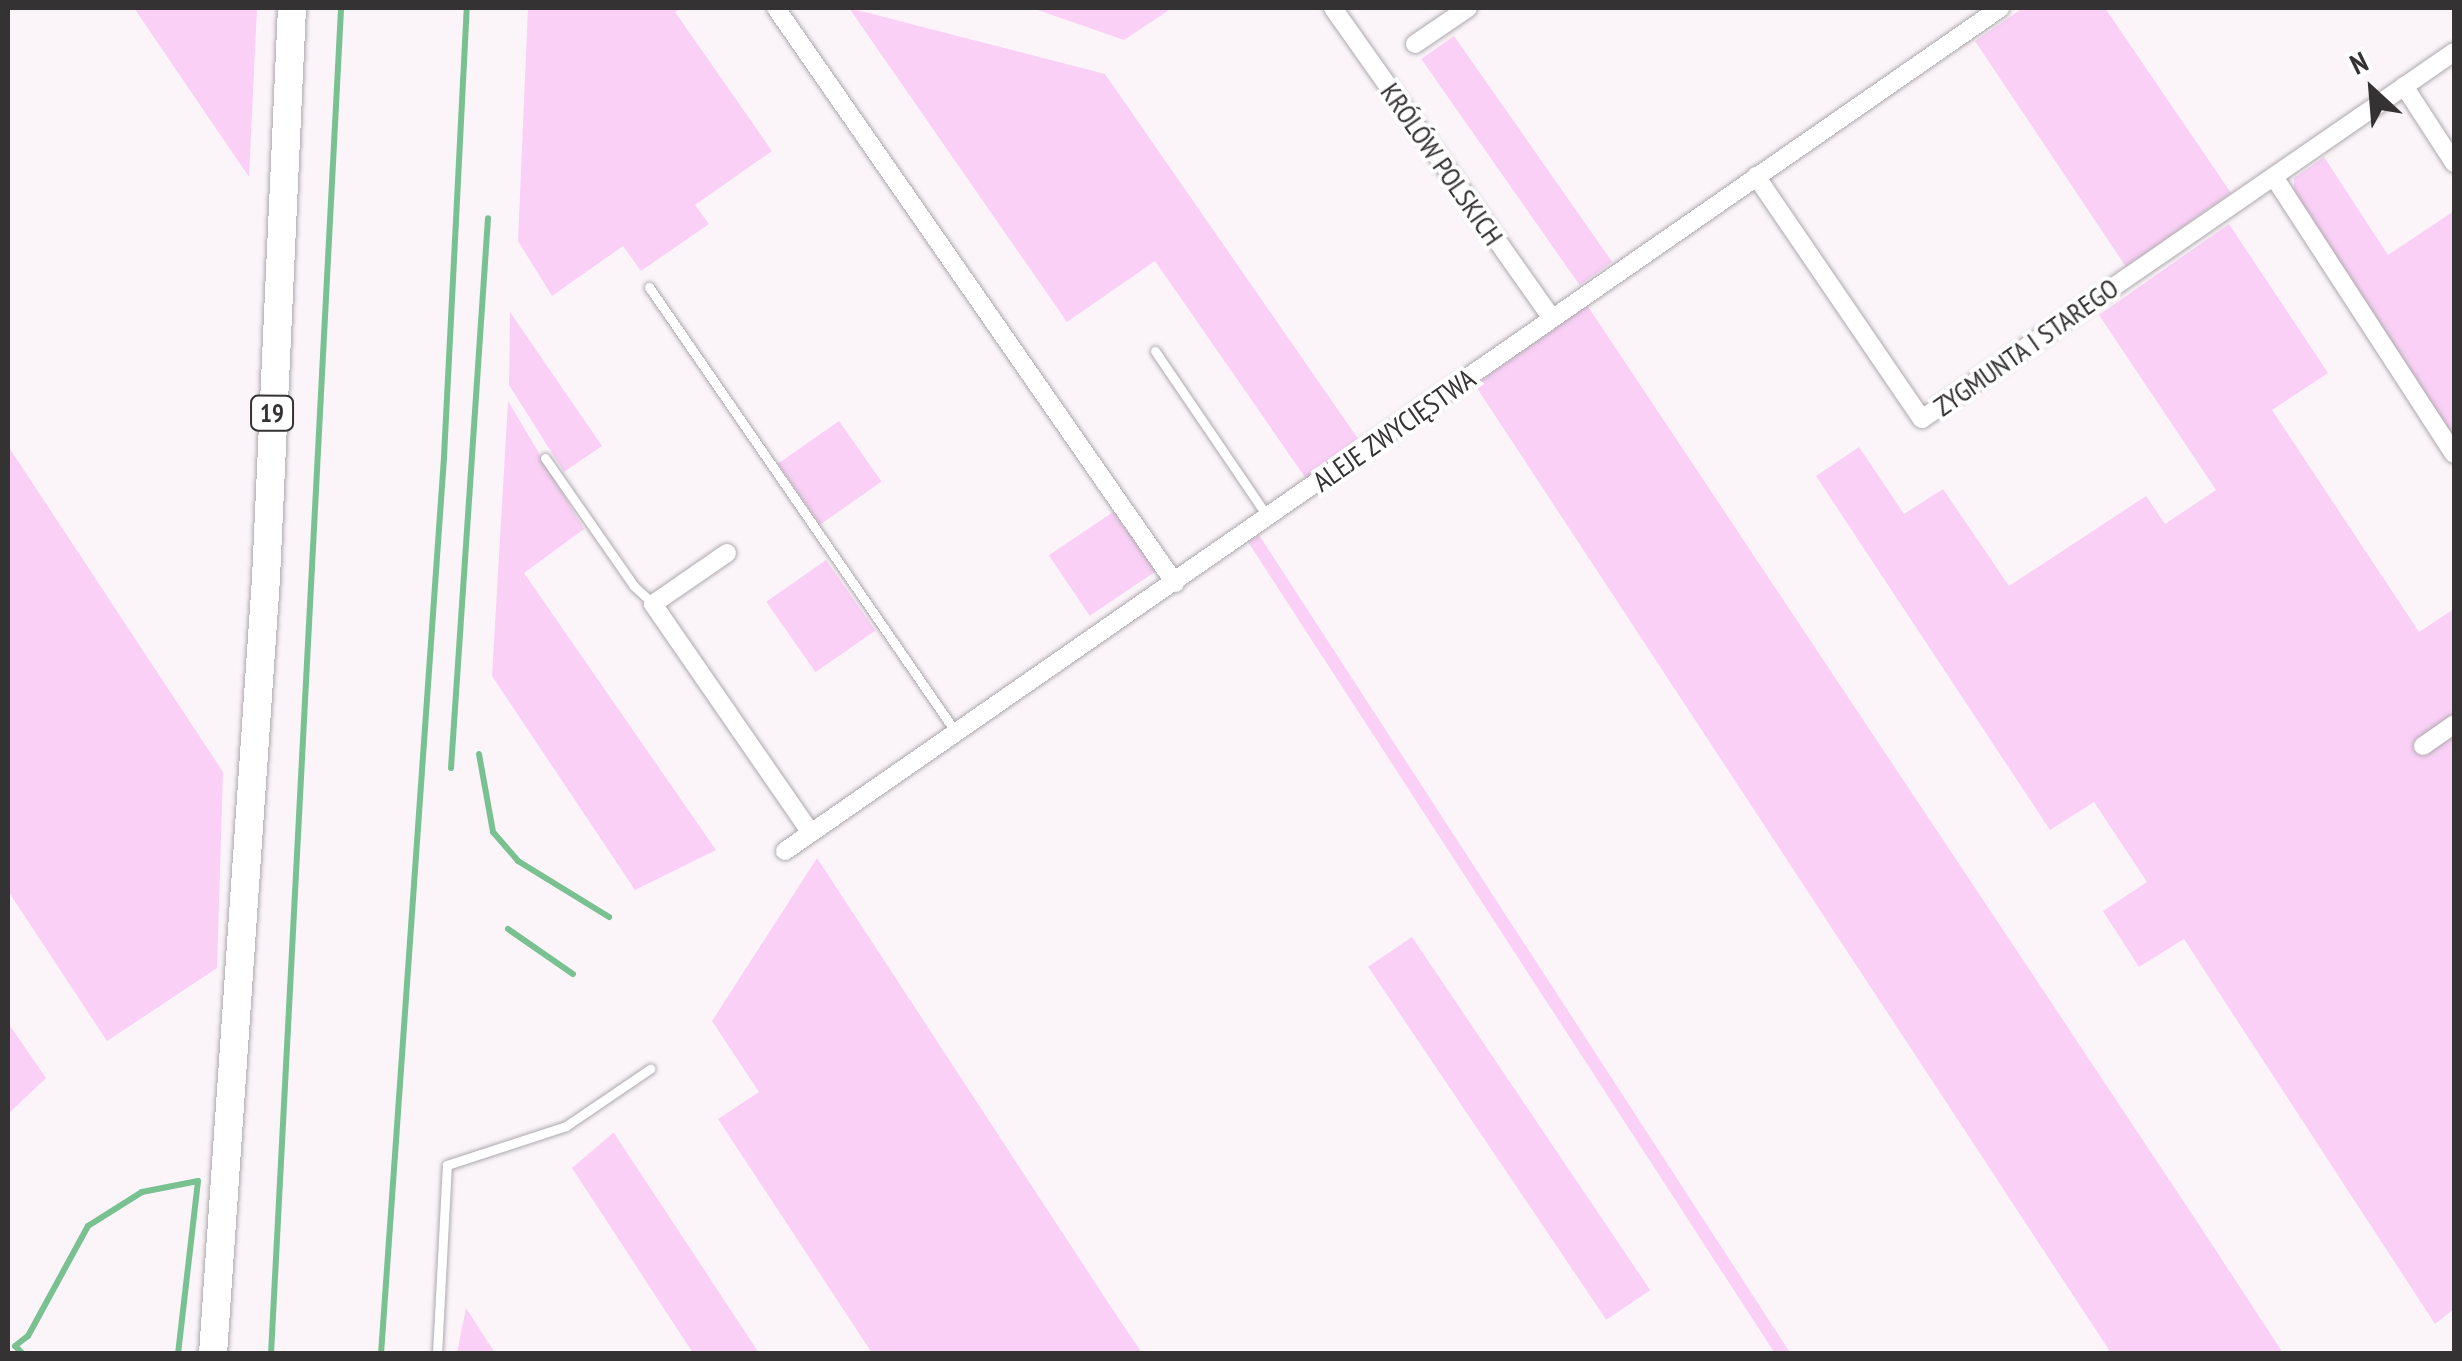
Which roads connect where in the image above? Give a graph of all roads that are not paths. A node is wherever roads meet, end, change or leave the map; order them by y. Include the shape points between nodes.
1 (292, 8) edge
2 (776, 8) edge
3 (1333, 8) edge
4 (1468, 8) edge
5 (2000, 8) edge
6 (1415, 44) dead end
7 (2454, 52) edge
8 (2404, 86) junction
9 (2454, 163) edge
10 (1756, 176) junction
11 (2274, 177) junction
12 (650, 287) dead end
13 (1552, 319) junction
14 (1155, 351) dead end
15 (2454, 454) edge
16 (546, 458) dead end
17 (1269, 518) junction
18 (727, 553) dead end
19 (1176, 583) junction
20 (654, 604) junction
21 (2454, 724) edge
22 (957, 734) junction
23 (2422, 746) dead end
24 (811, 833) junction
25 (785, 851) dead end
26 (650, 1070) dead end
27 (213, 1354) edge
28 (437, 1354) edge

1 - 27 highway, 19 via 266,578
2 - 19 street
3 - 13 street, KRÓLÓW POLSKICH
4 - 6 street
5 - 10 street, ALEJE ZWYCIĘSTWA
7 - 8 street, ZYGMUNTA I STAREGO
8 - 9 street
8 - 11 street, ZYGMUNTA I STAREGO
10 - 11 street, ZYGMUNTA I STAREGO via 1922,419
10 - 13 street, ALEJE ZWYCIĘSTWA
11 - 15 street
12 - 22 lane
13 - 17 street, ALEJE ZWYCIĘSTWA
14 - 17 lane
16 - 20 lane via 634,586
17 - 19 street, ALEJE ZWYCIĘSTWA
18 - 20 street
19 - 22 street, ALEJE ZWYCIĘSTWA
20 - 24 street
21 - 23 street
22 - 24 street, ALEJE ZWYCIĘSTWA
24 - 25 street, ALEJE ZWYCIĘSTWA
26 - 28 lane via 566,1126 447,1165

